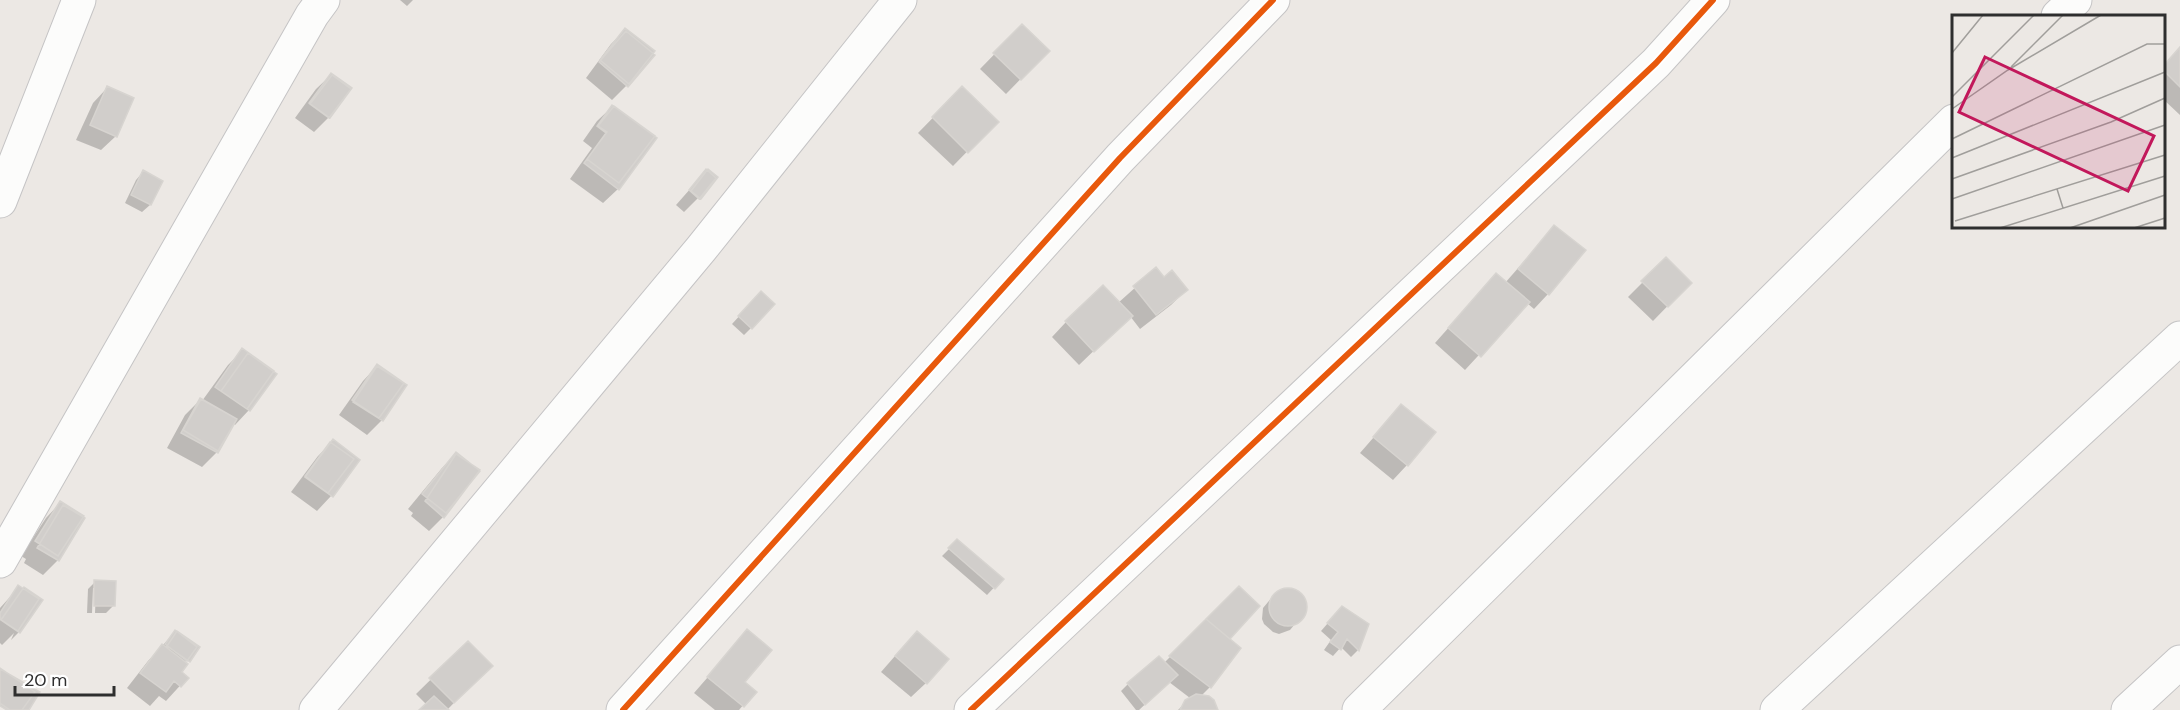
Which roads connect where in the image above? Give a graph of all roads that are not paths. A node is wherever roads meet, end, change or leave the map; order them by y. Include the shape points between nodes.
1 (79, 0) edge
2 (900, 0) edge
3 (1273, 0) edge
4 (1713, 0) edge
5 (2075, 0) edge
6 (317, 5) edge
7 (2059, 15) edge
8 (1952, 122) edge
9 (0, 201) edge
10 (2180, 338) edge
11 (0, 561) edge
12 (2180, 662) edge
13 (316, 710) edge
14 (623, 710) edge
15 (971, 710) edge
16 (1359, 710) edge
17 (1777, 710) edge
18 (2128, 710) edge

1 - 9 street
2 - 13 street via 694,258
3 - 14 street via 1119,158
4 - 15 street via 1656,63
5 - 7 street
6 - 11 street
8 - 16 street
10 - 17 street
12 - 18 street

